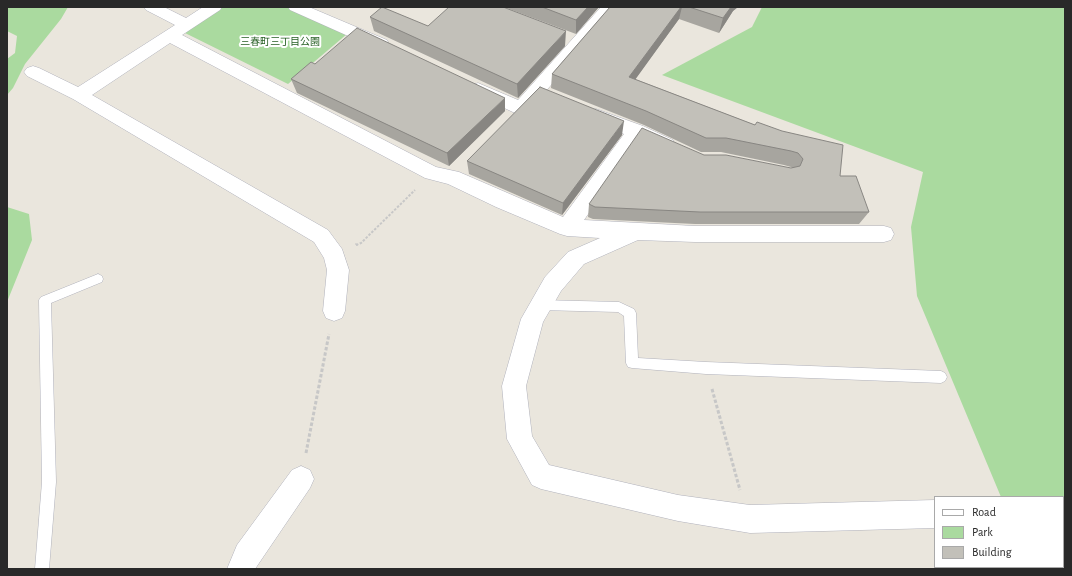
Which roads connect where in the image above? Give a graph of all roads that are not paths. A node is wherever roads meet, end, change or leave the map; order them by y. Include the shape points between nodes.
1 (152, 7) edge
2 (214, 7) edge
3 (296, 7) edge
4 (610, 7) edge
5 (187, 25) junction
6 (170, 36) junction
7 (397, 51) edge
8 (33, 72) dead end
9 (466, 83) edge
10 (79, 95) junction
11 (580, 108) edge
12 (636, 131) junction
13 (685, 154) edge
14 (567, 228) junction
15 (635, 232) junction
16 (884, 234) dead end
17 (98, 279) dead end
18 (540, 305) junction
19 (334, 311) road end
20 (941, 377) dead end
21 (301, 479) road end
22 (934, 514) edge
23 (42, 569) edge
24 (242, 569) edge

1 - 5 street
2 - 5 street
3 - 7 street
4 - 9 street via 571,40 545,94 515,115
5 - 6 street
6 - 10 street
6 - 14 street via 432,173 458,171 504,201
8 - 10 street
10 - 19 street via 321,236 334,255 338,270
11 - 12 street
12 - 13 street
12 - 14 street
14 - 15 street
15 - 16 street
15 - 18 street via 576,258 553,284
17 - 23 lane via 45,300 49,482
18 - 20 lane via 619,307 630,313 632,363
18 - 22 street via 532,319 514,386 520,439 541,476 678,508 750,519
21 - 24 street via 247,555

